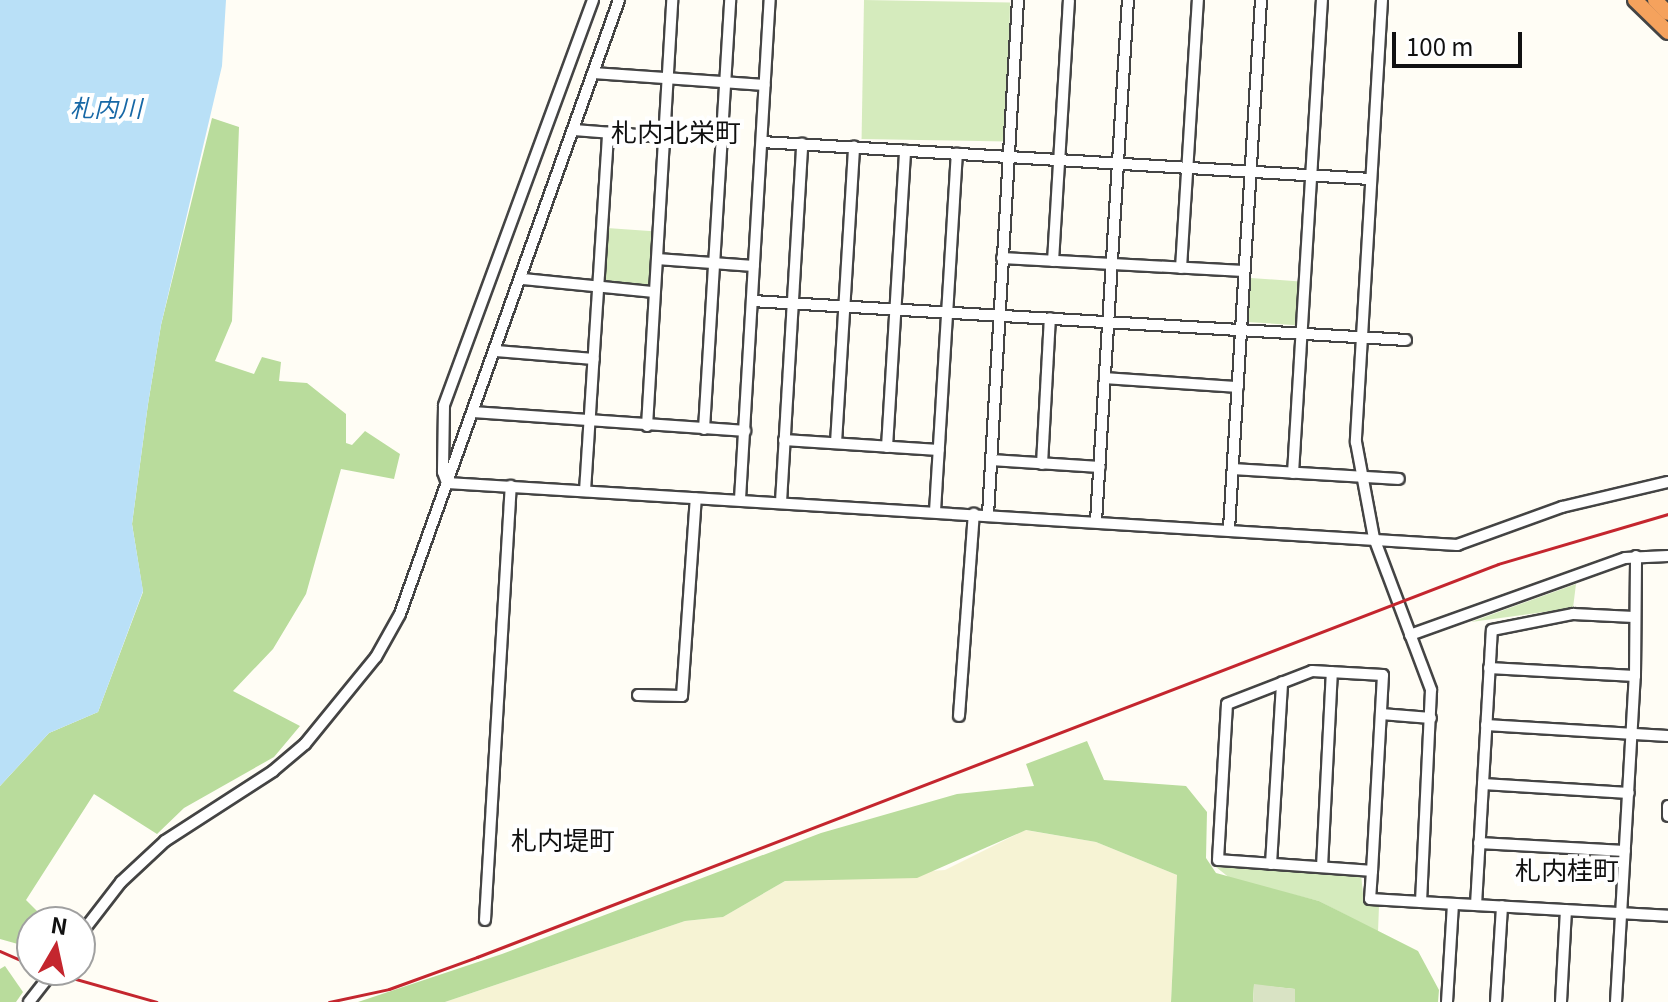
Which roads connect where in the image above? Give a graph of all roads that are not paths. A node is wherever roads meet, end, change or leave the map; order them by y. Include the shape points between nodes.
1 (593, 0) edge
2 (619, 0) edge
3 (672, 0) edge
4 (730, 0) edge
5 (770, 0) edge
6 (1018, 0) edge
7 (1069, 0) edge
8 (1128, 0) edge
9 (1198, 0) edge
10 (1261, 0) edge
11 (1322, 0) edge
12 (1382, 0) edge
13 (1635, 0) edge
14 (1655, 0) edge
15 (1668, 13) edge
16 (1668, 32) edge
17 (593, 73) junction
18 (667, 80) junction
19 (725, 84) junction
20 (765, 85) junction
21 (574, 130) junction
22 (608, 133) junction
23 (664, 137) junction
24 (762, 142) junction
25 (802, 144) junction
26 (854, 147) junction
27 (905, 151) junction
28 (957, 154) junction
29 (1009, 157) junction
30 (1059, 161) junction
31 (1117, 164) junction
32 (1186, 168) junction
33 (1251, 172) junction
34 (1311, 176) junction
35 (1370, 179) junction
36 (1002, 258) junction
37 (657, 259) junction
38 (1053, 261) junction
39 (714, 263) junction
40 (1112, 264) junction
41 (754, 266) junction
42 (1181, 268) junction
43 (1244, 271) junction
44 (523, 279) junction
45 (598, 288) junction
46 (654, 292) junction
47 (752, 301) junction
48 (792, 303) junction
49 (844, 306) junction
50 (896, 309) junction
51 (947, 312) junction
52 (999, 315) junction
53 (1050, 318) junction
54 (1108, 322) junction
55 (1241, 330) junction
56 (1301, 333) junction
57 (1361, 337) junction
58 (1406, 340) dead end
59 (496, 351) junction
60 (594, 359) junction
61 (1105, 378) junction
62 (1238, 387) junction
63 (474, 412) junction
64 (589, 422) junction
65 (647, 426) junction
66 (704, 429) junction
67 (745, 431) junction
68 (784, 440) junction
69 (836, 443) junction
70 (887, 447) junction
71 (939, 450) junction
72 (991, 460) junction
73 (1042, 464) junction
74 (1100, 467) junction
75 (1233, 469) junction
76 (1293, 473) junction
77 (1362, 476) junction
78 (1399, 479) dead end
79 (1668, 482) edge
80 (447, 483) junction
81 (511, 486) junction
82 (585, 491) junction
83 (696, 498) junction
84 (740, 499) junction
85 (781, 502) junction
86 (935, 511) junction
87 (974, 514) junction
88 (988, 515) junction
89 (1096, 521) junction
90 (1229, 529) junction
91 (1374, 538) junction
92 (1636, 556) junction
93 (1668, 556) edge
94 (1634, 617) junction
95 (1410, 635) junction
96 (1489, 668) junction
97 (1332, 672) junction
98 (1635, 676) junction
99 (1282, 682) junction
100 (638, 695) dead end
101 (1381, 714) junction
102 (959, 716) dead end
103 (1431, 718) junction
104 (1486, 725) junction
105 (1632, 734) junction
106 (1668, 736) edge
107 (1483, 784) junction
108 (1629, 793) junction
109 (1668, 806) edge
110 (1668, 816) edge
111 (1479, 843) junction
112 (1625, 851) junction
113 (1271, 864) junction
114 (1322, 867) junction
115 (1372, 871) junction
116 (1421, 902) junction
117 (1453, 904) junction
118 (1476, 905) junction
119 (1502, 906) junction
120 (1566, 910) junction
121 (1621, 913) junction
122 (96, 914) edge
123 (1668, 916) edge
124 (485, 920) dead end
125 (42, 986) edge
126 (29, 1002) edge
127 (1447, 1002) edge
128 (1496, 1002) edge
129 (1561, 1002) edge
130 (1616, 1002) edge

1 - 80 street via 444,406
2 - 17 street
3 - 18 street
4 - 19 street
5 - 20 street
6 - 29 street
7 - 30 street
8 - 31 street
9 - 32 street
10 - 33 street
11 - 34 street
12 - 35 street
13 - 16 highway
14 - 15 highway
17 - 18 street
17 - 21 street
18 - 19 street
18 - 23 street
19 - 20 street
19 - 39 street
20 - 24 street
21 - 22 street
21 - 44 street
22 - 23 street
22 - 45 street
23 - 37 street
24 - 25 street
24 - 41 street
25 - 26 street
25 - 48 street
26 - 27 street
26 - 49 street
27 - 28 street
27 - 50 street
28 - 29 street
28 - 51 street
29 - 30 street
29 - 36 street
30 - 31 street
30 - 38 street
31 - 32 street
31 - 40 street
32 - 33 street
32 - 42 street
33 - 34 street
33 - 43 street
34 - 35 street
34 - 56 street
35 - 57 street
36 - 38 street
36 - 52 street
37 - 39 street
37 - 46 street
38 - 40 street
39 - 41 street
39 - 66 street
40 - 42 street
40 - 54 street
41 - 47 street
42 - 43 street
43 - 55 street
44 - 45 street
44 - 59 street
45 - 46 street
45 - 60 street
46 - 65 street
47 - 48 street
47 - 67 street
48 - 49 street
48 - 68 street
49 - 50 street
49 - 69 street
50 - 51 street
50 - 70 street
51 - 52 street
51 - 71 street
52 - 53 street
52 - 72 street
53 - 54 street
53 - 73 street
54 - 55 street
54 - 61 street
55 - 56 street
55 - 62 street
56 - 57 street
56 - 76 street
57 - 58 street
57 - 77 street via 1356,442
59 - 60 street
59 - 63 street
60 - 64 street
61 - 62 street
61 - 74 street
62 - 75 street
63 - 64 street
63 - 80 street
64 - 65 street
64 - 82 street
65 - 66 street
66 - 67 street
67 - 84 street
68 - 69 street
68 - 85 street
69 - 70 street
70 - 71 street
71 - 86 street
72 - 73 street
72 - 88 street
73 - 74 street
74 - 89 street
75 - 76 street
75 - 90 street
76 - 77 street
77 - 78 street
77 - 91 street
79 - 91 street via 1562,507 1457,545
80 - 81 street
80 - 122 street via 400,614 350,692 289,760 165,841
81 - 82 street
81 - 124 street
82 - 83 street
83 - 84 street
83 - 100 street via 682,696
84 - 85 street
85 - 86 street
86 - 87 street
87 - 88 street
87 - 102 street
88 - 89 street
89 - 90 street
90 - 91 street
91 - 95 street
92 - 93 street
92 - 94 street
92 - 95 street
94 - 96 street via 1573,614 1492,630
94 - 98 street
95 - 103 street via 1429,681
96 - 98 street
96 - 104 street
97 - 99 street via 1312,671
97 - 101 street via 1383,675
97 - 114 street
98 - 105 street
99 - 113 street
99 - 113 street via 1227,704 1218,860
101 - 103 street
101 - 115 street
103 - 116 street
104 - 105 street
104 - 107 street
105 - 106 street
105 - 108 street
107 - 108 street
107 - 111 street
108 - 112 street
109 - 110 street
111 - 112 street
111 - 118 street
112 - 121 street
113 - 114 street
114 - 115 street
115 - 116 street via 1370,899
116 - 117 street
117 - 118 street
117 - 127 street
118 - 119 street
119 - 120 street
119 - 128 street
120 - 121 street
120 - 129 street
121 - 123 street
121 - 130 street
125 - 126 street

